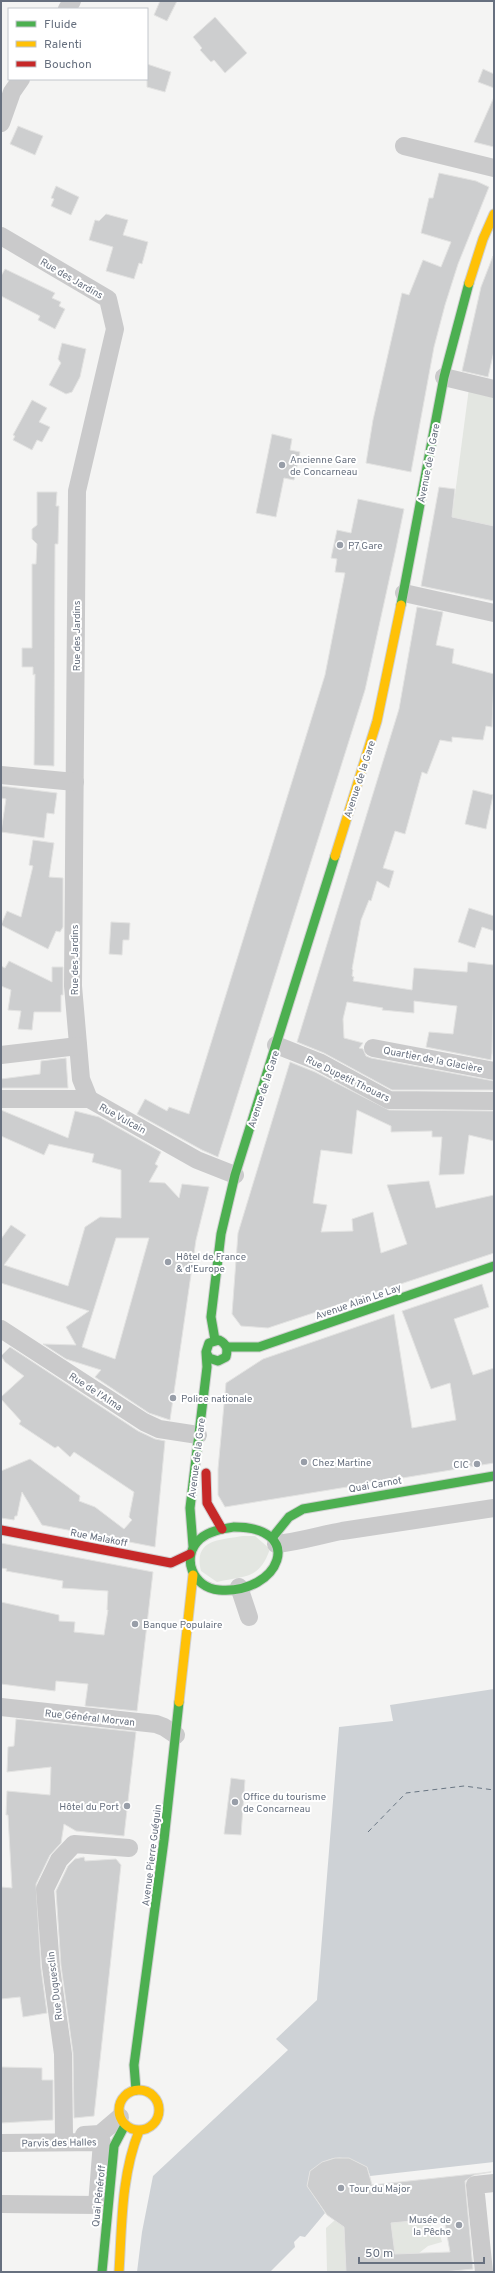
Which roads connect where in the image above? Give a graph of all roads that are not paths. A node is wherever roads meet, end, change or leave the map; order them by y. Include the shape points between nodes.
1 (20, 80) edge
2 (1, 123) edge
3 (404, 146) dead end
4 (494, 168) edge
5 (494, 214) edge
6 (1, 236) edge
7 (444, 377) junction
8 (494, 389) edge
9 (404, 593) junction
10 (494, 613) edge
11 (1, 775) edge
12 (75, 782) junction
13 (276, 1045) junction
14 (78, 1046) junction
15 (373, 1048) dead end
16 (1, 1055) edge
17 (494, 1071) edge
18 (1, 1099) edge
19 (89, 1099) junction
20 (494, 1101) edge
21 (235, 1175) junction
22 (494, 1266) edge
23 (1, 1329) edge
24 (215, 1340) junction
25 (227, 1347) junction
26 (206, 1352) junction
27 (214, 1388) dead end
28 (213, 1402) dead end
29 (198, 1435) junction
30 (207, 1461) dead end
31 (494, 1476) edge
32 (494, 1508) edge
33 (222, 1529) junction
34 (1, 1530) edge
35 (274, 1541) junction
36 (192, 1550) junction
37 (192, 1575) junction
38 (239, 1587) junction
39 (200, 1608) dead end
40 (249, 1617) dead end
41 (188, 1623) junction
42 (1, 1707) edge
43 (176, 1734) junction
44 (129, 1848) dead end
45 (136, 2090) junction
46 (123, 2121) junction
47 (139, 2131) junction
48 (64, 2136) junction
49 (1, 2139) edge
50 (1, 2143) edge
51 (494, 2183) edge
52 (1, 2204) edge
53 (102, 2272) edge
54 (119, 2272) edge
55 (484, 2272) edge

1 - 2 street via 12,92
3 - 4 street
5 - 7 main road, Avenue de la Gare via 483,239 461,309
6 - 12 street, Rue des Jardins via 108,299 115,329 77,491
7 - 8 street
7 - 9 main road, Avenue de la Gare
9 - 10 street
9 - 13 main road, Avenue de la Gare via 377,721
11 - 12 street
12 - 14 street, Rue des Jardins via 73,986
13 - 20 street, Rue Dupetit Thouars via 319,1062 389,1100
13 - 21 main road, Avenue de la Gare
14 - 16 street
14 - 19 street, Rue des Jardins via 81,1079
15 - 17 street, Quartier de la Glacière
18 - 19 street, Rue Vulcain
19 - 21 street, Rue Vulcain via 197,1160
21 - 24 main road, Avenue de la Gare via 221,1234 211,1317
22 - 25 main road, Avenue Alain Le Lay via 259,1347
23 - 29 street, Rue de l'Alma via 144,1422 159,1429
24 - 25 main road via 222,1341
24 - 26 main road via 207,1346
25 - 26 main road via 226,1357 220,1364 211,1360
26 - 29 main road, Avenue de la Gare via 207,1367
27 - 28 main road
29 - 36 main road, Avenue de la Gare via 190,1516
30 - 33 main road, Avenue de la Gare via 204,1492 212,1515
31 - 35 main road, Quai Carnot via 303,1509 289,1517
32 - 35 street via 347,1530 298,1542
33 - 35 main road via 255,1528
33 - 36 main road via 200,1538
34 - 36 main road, Rue Malakoff via 171,1563
35 - 38 main road via 278,1558 270,1574 266,1579
36 - 37 main road
37 - 38 main road via 210,1594
37 - 41 main road, Avenue Pierre Guéguin
38 - 40 street
39 - 41 main road
41 - 43 main road, Avenue Pierre Guéguin
42 - 43 street, Rue Général Morvan via 156,1724
43 - 45 main road, Avenue Pierre Guéguin via 134,2065
44 - 48 street, Rue Duguesclin via 74,1844 59,1860 45,1889 51,1967 63,2054
45 - 46 main road via 124,2097 120,2103
45 - 47 main road via 149,2092 155,2096 160,2114 156,2123 148,2129
46 - 47 main road
46 - 48 street via 100,2134
46 - 53 main road, Quai Pénéroff via 114,2146
47 - 54 main road via 132,2145 127,2169
48 - 49 street
50 - 52 street, Parvis des Halles via 102,2142 97,2205
51 - 55 street via 475,2185

